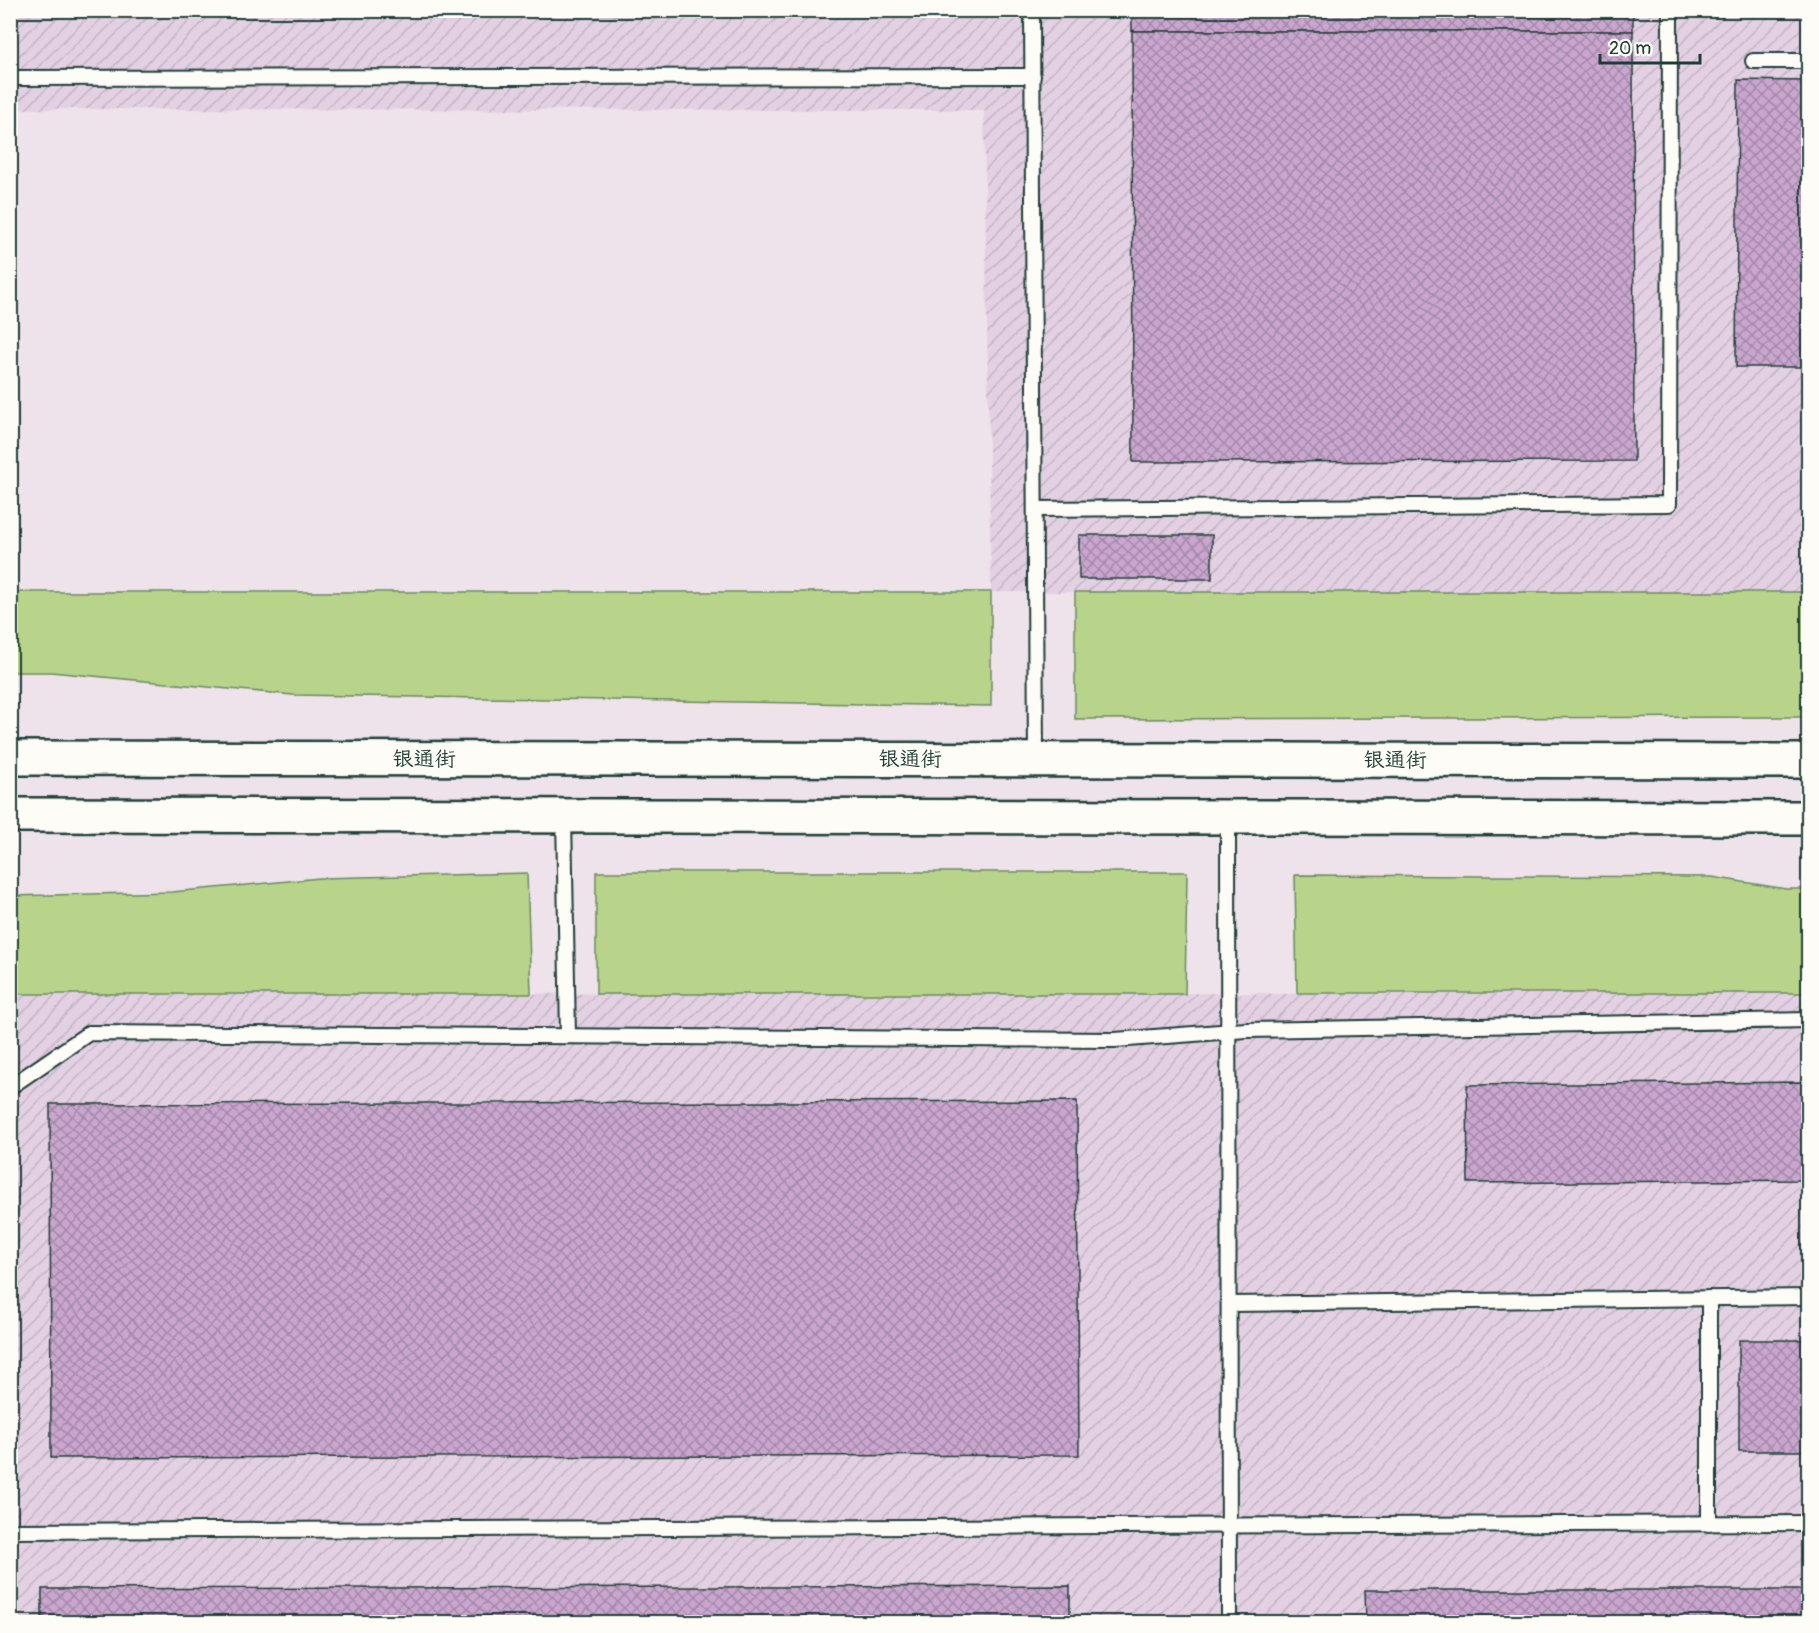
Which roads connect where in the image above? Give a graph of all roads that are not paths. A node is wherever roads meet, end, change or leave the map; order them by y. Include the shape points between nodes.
1 (1032, 10) edge
2 (1670, 10) edge
3 (1753, 61) dead end
4 (1809, 61) edge
5 (1033, 76) junction
6 (10, 78) edge
7 (1035, 509) junction
8 (10, 758) edge
9 (1036, 760) junction
10 (1809, 761) edge
11 (10, 815) edge
12 (564, 816) junction
13 (1228, 817) junction
14 (1809, 818) edge
15 (1809, 1020) edge
16 (1228, 1031) junction
17 (568, 1036) junction
18 (10, 1086) edge
19 (1809, 1297) edge
20 (1709, 1298) junction
21 (1228, 1304) junction
22 (1809, 1523) edge
23 (1709, 1524) junction
24 (1229, 1526) junction
25 (10, 1531) edge
26 (1229, 1623) edge

1 - 5 lane
2 - 7 lane via 1669,504
3 - 4 lane
5 - 6 lane
5 - 7 lane
7 - 9 lane
8 - 9 street, 银通街
9 - 10 street, 银通街
11 - 12 street
12 - 13 street
12 - 17 lane
13 - 14 street
13 - 16 lane
15 - 16 lane
16 - 17 lane via 1115,1040
16 - 21 lane
17 - 18 lane via 89,1033
19 - 20 lane
20 - 21 lane
20 - 23 lane
21 - 24 lane
22 - 23 lane
23 - 24 lane
24 - 25 lane
24 - 26 lane

